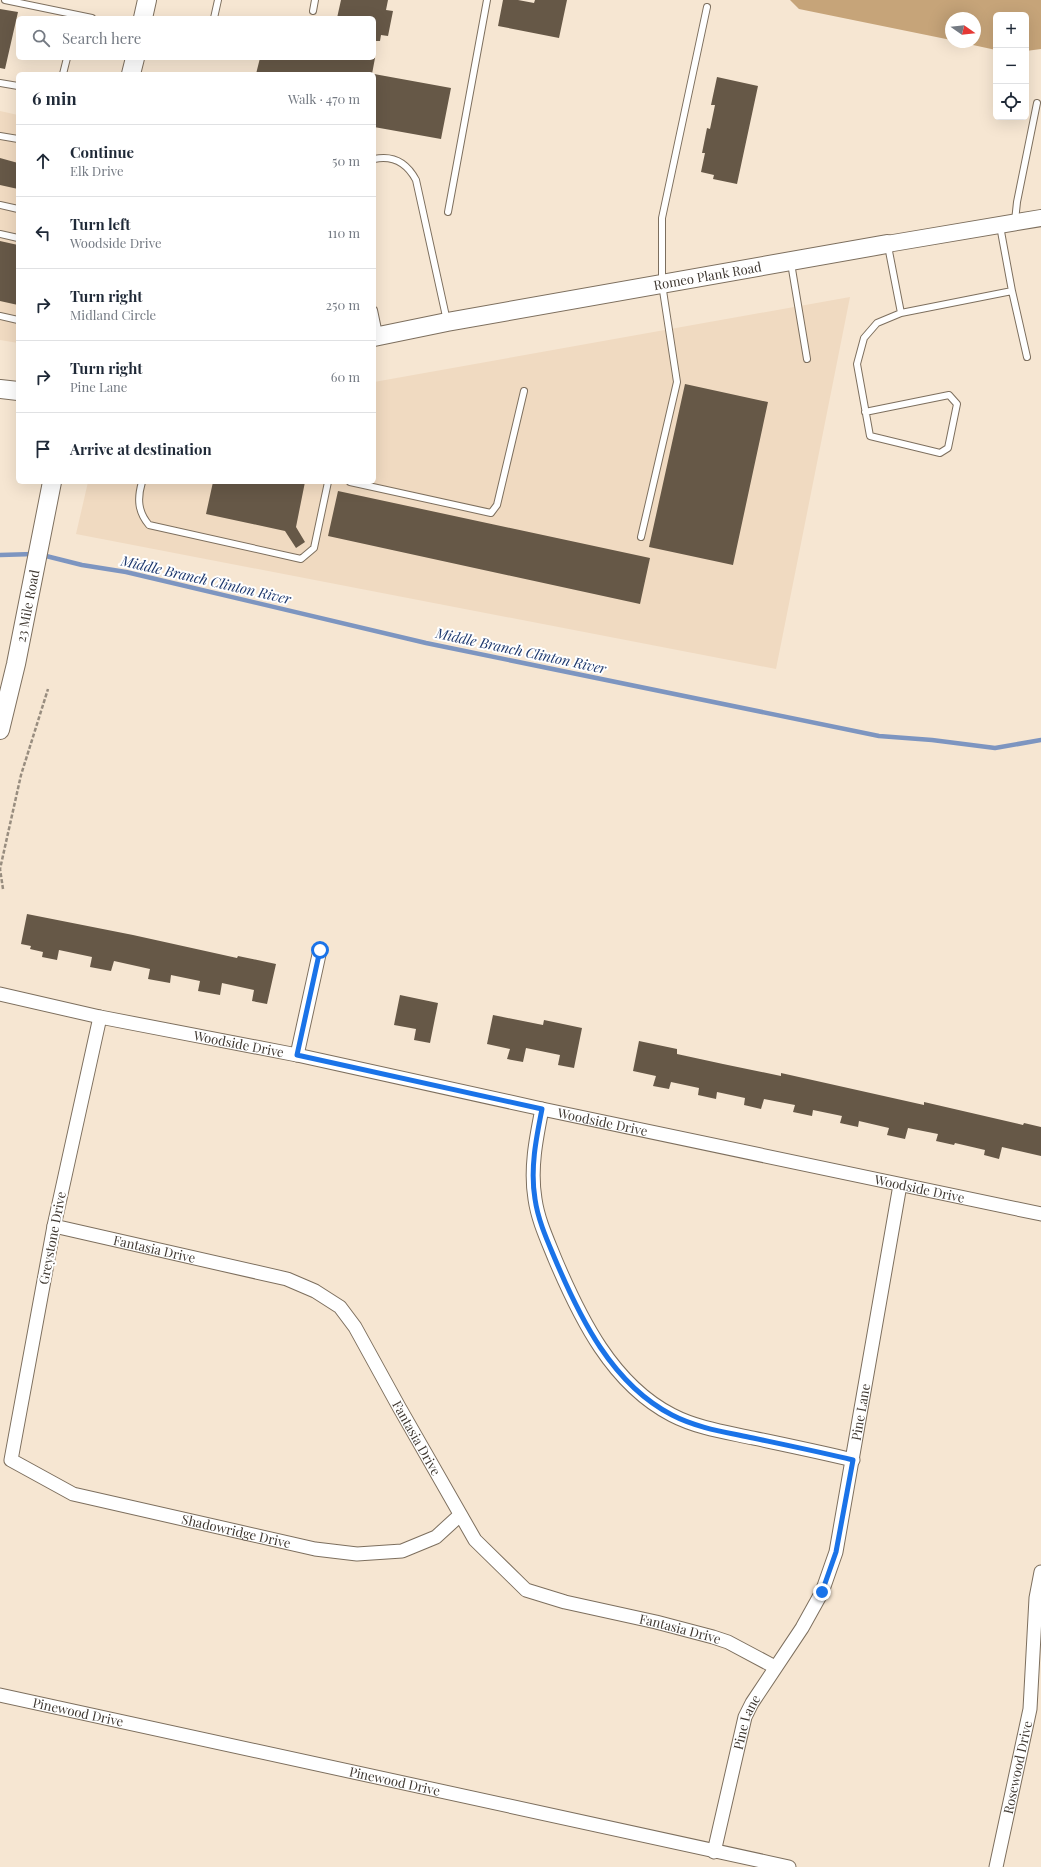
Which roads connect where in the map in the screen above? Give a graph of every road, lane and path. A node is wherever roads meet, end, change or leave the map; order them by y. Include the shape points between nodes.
1 (5, 0) edge
2 (147, 0) edge
3 (218, 0) edge
4 (315, 0) edge
5 (487, 0) edge
6 (707, 6) dead end
7 (313, 11) dead end
8 (76, 16) edge
9 (143, 16) edge
10 (214, 16) edge
11 (66, 60) edge
12 (134, 60) edge
13 (64, 72) edge
14 (131, 72) edge
15 (0, 83) edge
16 (16, 86) edge
17 (1037, 103) dead end
18 (0, 136) edge
19 (16, 140) edge
20 (376, 159) edge
21 (0, 205) edge
22 (16, 208) edge
23 (448, 212) dead end
24 (1041, 218) edge
25 (1007, 224) junction
26 (0, 234) edge
27 (16, 238) edge
28 (887, 244) junction
29 (791, 261) junction
30 (662, 284) junction
31 (1012, 291) junction
32 (901, 313) junction
33 (0, 316) edge
34 (16, 320) edge
35 (447, 322) junction
36 (377, 337) edge
37 (1027, 357) dead end
38 (807, 359) dead end
39 (0, 389) edge
40 (16, 391) edge
41 (524, 391) dead end
42 (865, 412) junction
43 (52, 484) edge
44 (142, 484) edge
45 (328, 484) edge
46 (359, 484) edge
47 (641, 537) dead end
48 (48, 689) dead end
49 (0, 730) edge
50 (3, 889) dead end
51 (320, 950) dead end
52 (0, 994) edge
53 (100, 1017) junction
54 (297, 1055) junction
55 (542, 1109) junction
56 (900, 1185) junction
57 (1041, 1214) edge
58 (54, 1226) junction
59 (11, 1460) joint
60 (853, 1460) junction
61 (460, 1515) junction
62 (1041, 1572) edge
63 (1037, 1650) edge
64 (775, 1667) junction
65 (0, 1695) edge
66 (714, 1852) junction
67 (789, 1867) edge
68 (996, 1867) edge

1 - 8 lane
2 - 9 main road
3 - 10 lane
4 - 7 lane
5 - 23 lane
6 - 30 lane via 662,218
11 - 13 lane
12 - 14 main road
15 - 16 lane
17 - 25 lane via 1017,202
18 - 19 lane
20 - 35 lane via 394,158 411,171 416,180
21 - 22 lane
24 - 25 street, Romeo Plank Road
25 - 28 street, Romeo Plank Road
25 - 31 lane
26 - 27 lane
28 - 29 main road, Romeo Plank Road
28 - 32 lane
29 - 30 main road, Romeo Plank Road
29 - 38 lane
30 - 35 main road, Romeo Plank Road
30 - 47 lane via 677,382
31 - 32 lane
31 - 37 lane
32 - 42 lane via 877,323 864,338 857,364
33 - 34 lane
35 - 36 main road, Romeo Plank Road
39 - 40 main road
41 - 46 lane via 497,505 491,513
42 - 42 lane via 870,436 940,453 948,448 958,404 949,395
43 - 49 main road, 23 Mile Road via 16,664
44 - 45 lane via 139,504 142,516 149,525 301,558 314,548
48 - 50 path via 21,775 0,869
51 - 54 street
52 - 53 street, Woodside Drive
53 - 54 street, Woodside Drive
53 - 58 street, Greystone Drive
54 - 55 street, Woodside Drive
55 - 56 street, Woodside Drive
55 - 60 street via 533,1180 540,1221 572,1298 624,1379 647,1400 689,1423
56 - 57 street, Woodside Drive
56 - 60 street, Pine Lane
58 - 59 street, Greystone Drive
58 - 61 street, Fantasia Drive via 287,1279 314,1291 340,1307 355,1327
59 - 61 street, Shadowridge Drive via 74,1494 315,1549 357,1554 402,1551 436,1537
60 - 64 street, Pine Lane via 836,1552 822,1592 802,1628
61 - 64 street, Fantasia Drive via 475,1540 526,1590 565,1602 713,1637 728,1642
62 - 63 street, Rosewood Drive via 1036,1598
63 - 68 street, Rosewood Drive via 1030,1709
64 - 66 street, Pine Lane via 745,1717
65 - 66 street, Pinewood Drive
66 - 67 street, Pinewood Drive

